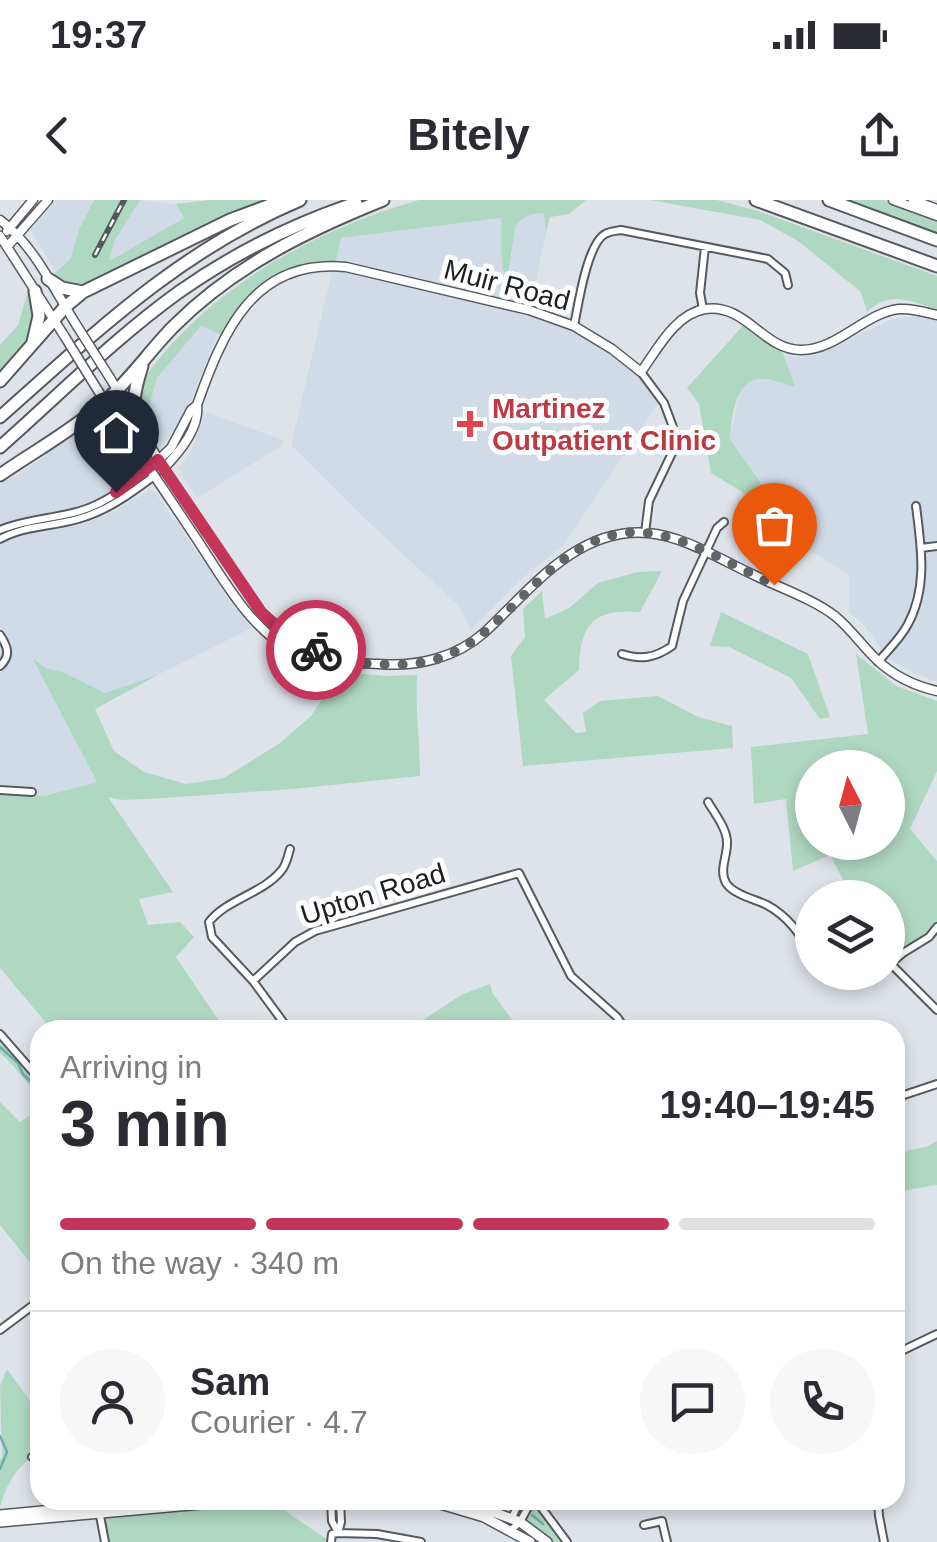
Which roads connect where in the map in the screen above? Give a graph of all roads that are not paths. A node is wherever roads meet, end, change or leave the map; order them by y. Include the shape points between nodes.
1 (32, 200) edge
2 (48, 200) edge
3 (285, 200) edge
4 (300, 200) edge
5 (366, 200) edge
6 (383, 200) edge
7 (756, 200) edge
8 (828, 200) edge
9 (893, 200) edge
10 (913, 200) edge
11 (937, 213) edge
12 (0, 220) edge
13 (10, 227) junction
14 (18, 234) junction
15 (2, 240) edge
16 (937, 240) edge
17 (705, 247) junction
18 (0, 255) edge
19 (937, 266) edge
20 (48, 278) junction
21 (788, 285) dead end
22 (35, 291) junction
23 (84, 292) junction
24 (65, 307) junction
25 (703, 309) junction
26 (937, 315) edge
27 (54, 320) junction
28 (574, 326) junction
29 (32, 346) junction
30 (144, 360) junction
31 (641, 372) junction
32 (0, 380) edge
33 (114, 384) junction
34 (105, 402) junction
35 (0, 418) edge
36 (135, 420) junction
37 (80, 422) junction
38 (124, 432) junction
39 (0, 447) edge
40 (161, 464) junction
41 (152, 472) junction
42 (0, 475) edge
43 (916, 506) dead end
44 (724, 522) dead end
45 (0, 530) edge
46 (645, 533) junction
47 (0, 539) edge
48 (937, 546) edge
49 (921, 548) junction
50 (704, 552) junction
51 (0, 635) edge
52 (622, 654) dead end
53 (344, 662) junction
54 (878, 662) junction
55 (0, 666) edge
56 (937, 692) edge
57 (0, 790) edge
58 (32, 792) dead end
59 (708, 802) dead end
60 (290, 849) dead end
61 (937, 927) edge
62 (795, 930) edge
63 (905, 952) edge
64 (905, 980) edge
65 (253, 981) junction
66 (937, 1010) edge
67 (282, 1020) edge
68 (620, 1020) edge
69 (0, 1034) edge
70 (30, 1068) edge
71 (937, 1084) edge
72 (905, 1095) edge
73 (30, 1308) edge
74 (0, 1330) edge
75 (937, 1334) edge
76 (905, 1349) edge
77 (71, 1510) edge
78 (99, 1510) edge
79 (331, 1510) edge
80 (340, 1510) edge
81 (461, 1510) edge
82 (488, 1510) edge
83 (518, 1510) edge
84 (524, 1510) edge
85 (542, 1510) edge
86 (878, 1510) edge
87 (0, 1518) edge
88 (516, 1520) junction
89 (644, 1525) dead end
90 (510, 1531) junction
91 (338, 1533) junction
92 (105, 1542) edge
93 (330, 1542) edge
94 (421, 1542) edge
95 (530, 1542) edge
96 (547, 1542) edge
97 (567, 1542) edge
98 (667, 1542) edge
99 (884, 1542) edge

1 - 13 street
2 - 14 street
3 - 23 highway
4 - 35 highway via 163,277
5 - 39 highway via 263,242 181,291
6 - 30 highway via 264,255 217,288
7 - 19 highway
8 - 16 highway
9 - 11 street
10 - 11 street
12 - 13 street
13 - 14 street
13 - 15 street
14 - 15 street
14 - 20 street
15 - 18 street
15 - 22 street
17 - 21 street via 768,258
17 - 25 street
17 - 28 street via 622,230 604,234 581,288
20 - 23 highway
20 - 24 street
22 - 27 street
22 - 29 highway via 39,316
23 - 24 highway
24 - 27 highway
24 - 33 street, bridge
25 - 26 street via 727,310 781,347 797,350 817,348 893,310
25 - 31 street via 683,319
27 - 29 highway
27 - 34 street, bridge
28 - 31 street, Muir Road
28 - 40 street, Muir Road via 346,266 280,278 234,319 192,428
29 - 32 highway
30 - 33 highway
30 - 36 highway
31 - 46 street via 673,427 673,451 649,501
33 - 34 highway
33 - 36 street
34 - 37 highway
34 - 38 street
36 - 40 street
37 - 38 highway via 104,421
37 - 42 highway
38 - 41 street
40 - 41 street, Muir Road
40 - 53 street via 261,612 298,643
41 - 45 street via 82,511
41 - 47 street via 98,513
41 - 53 street via 258,625 293,652
43 - 49 street
44 - 50 street
46 - 50 street
46 - 53 street via 604,538 572,554 475,640 441,658 399,666
48 - 49 street
49 - 54 street via 922,586 908,626
50 - 52 street via 672,646 636,658
50 - 54 street via 830,613
51 - 55 street via 8,651
54 - 56 street
57 - 58 street
59 - 62 street via 726,834 728,885 769,906
60 - 65 street via 282,870 209,922 212,936
61 - 63 street
64 - 66 street
65 - 67 street
65 - 68 street, Upton Road via 315,931 519,874 564,965
69 - 70 street
71 - 72 street
73 - 74 street
75 - 76 street
77 - 87 main road
78 - 92 street
79 - 91 street
80 - 91 street
81 - 90 main road
82 - 88 main road
83 - 88 street
84 - 88 street
85 - 97 street
86 - 99 street
88 - 90 street
88 - 96 main road
89 - 98 street via 662,1521
90 - 95 main road
91 - 93 street
91 - 94 street

